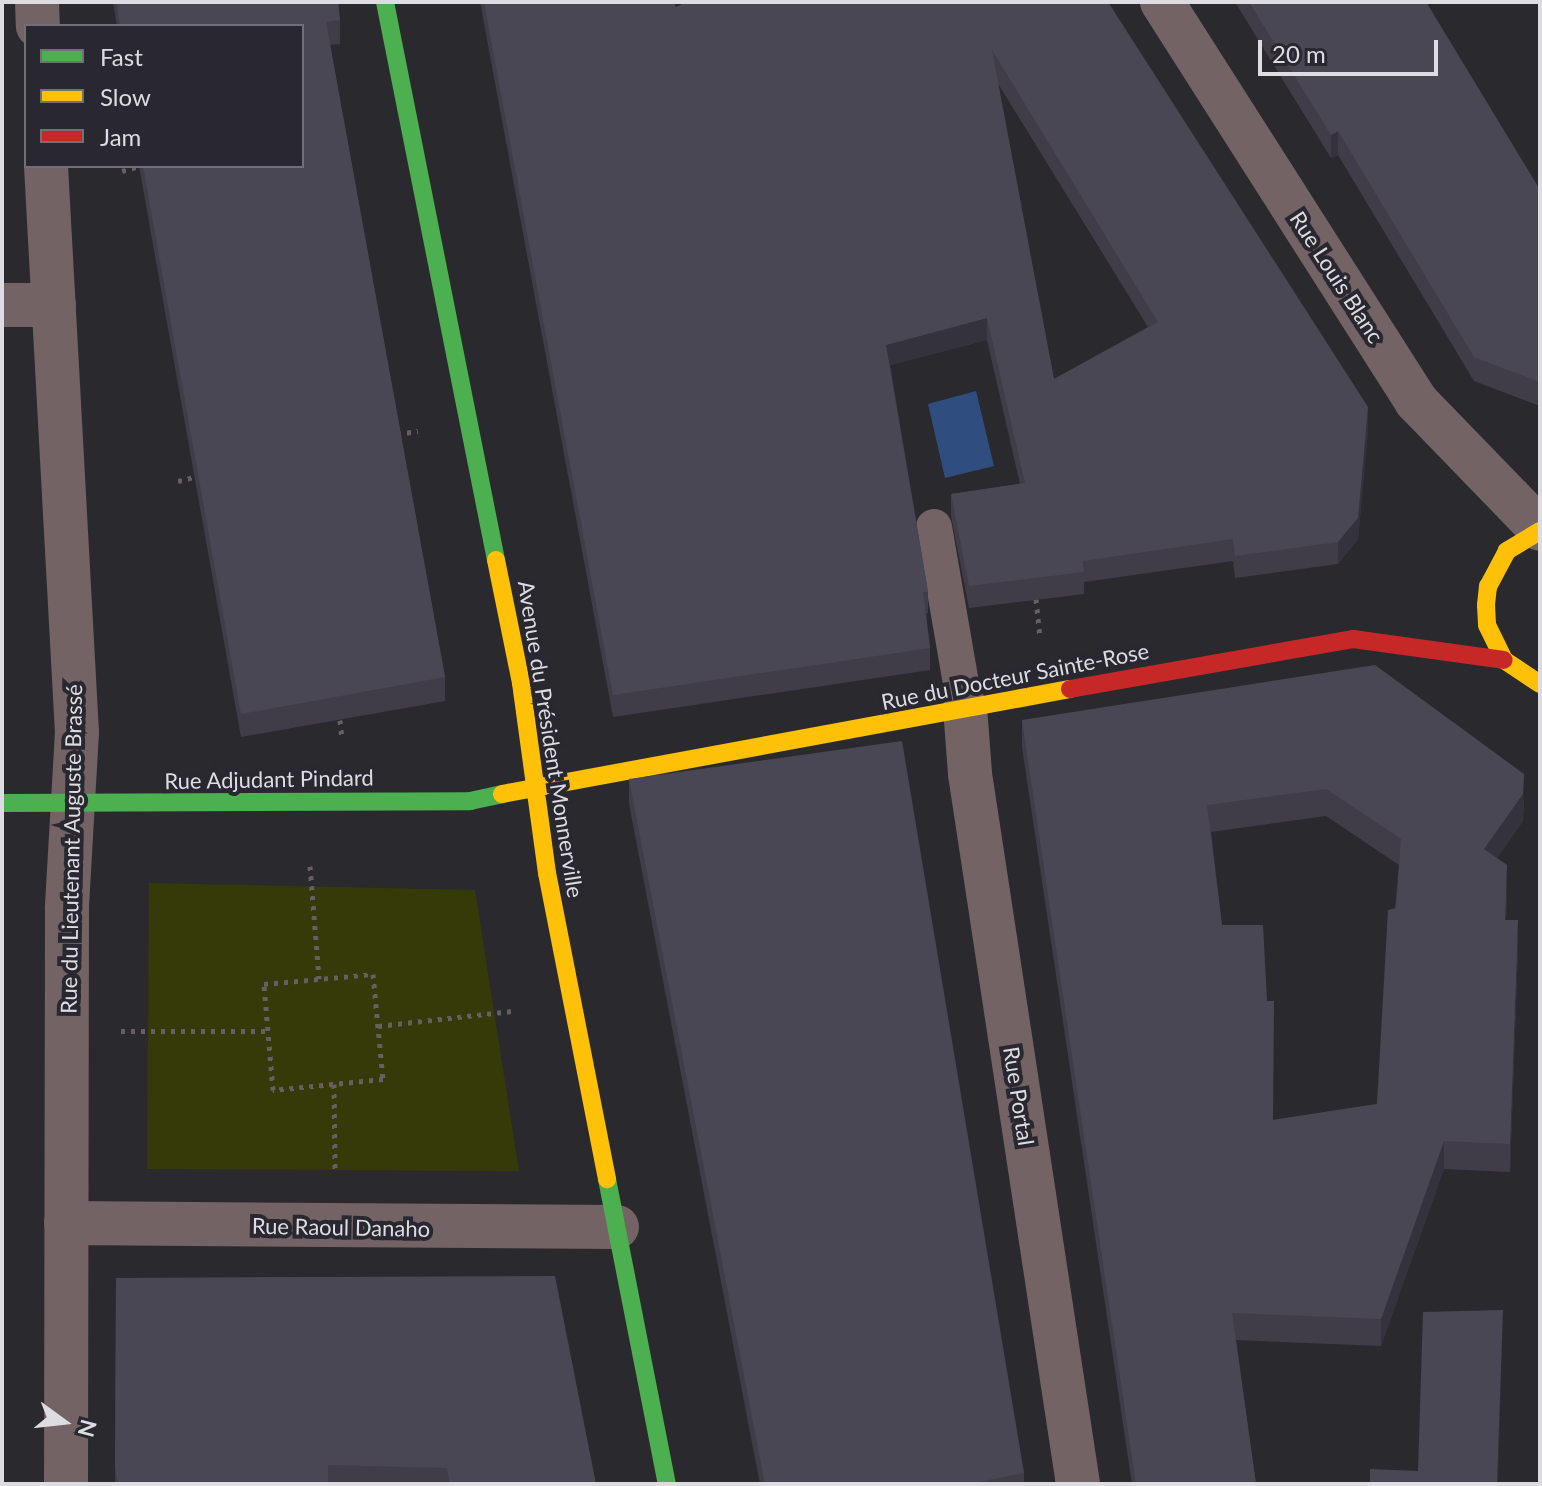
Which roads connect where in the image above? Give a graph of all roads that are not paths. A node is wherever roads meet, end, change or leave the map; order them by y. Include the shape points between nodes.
1 (37, 2) edge
2 (385, 2) edge
3 (1162, 2) edge
4 (38, 24) edge
5 (46, 168) edge
6 (2, 305) edge
7 (54, 305) junction
8 (934, 527) dead end
9 (1540, 530) edge
10 (1504, 660) junction
11 (1540, 684) edge
12 (965, 707) junction
13 (536, 786) junction
14 (2, 803) edge
15 (74, 805) junction
16 (66, 1223) junction
17 (617, 1227) junction
18 (66, 1484) edge
19 (667, 1484) edge
20 (1078, 1484) edge

1 - 4 street
2 - 13 street, Avenue du Président Monnerville via 521,683
3 - 9 street, Rue Louis Blanc via 1416,401
5 - 7 street, Rue du Lieutenant Auguste Brassé
6 - 7 street
7 - 15 street, Rue du Lieutenant Auguste Brassé via 77,732
8 - 12 lane
9 - 10 street via 1507,551 1488,586 1487,625
10 - 11 street
10 - 12 street, Rue du Docteur Sainte-Rose via 1353,639
12 - 13 street, Rue du Docteur Sainte-Rose via 896,724
12 - 20 street, Rue Portal via 970,774
13 - 15 street, Rue Adjudant Pindard via 470,801
13 - 17 street, Avenue du Président Monnerville via 547,873
14 - 15 street, Rue Adjudant Pindard
15 - 16 street, Rue du Lieutenant Auguste Brassé via 67,908
16 - 17 street, Rue Raoul Danaho
16 - 18 street, Rue du Lieutenant Auguste Brassé
17 - 19 street, Avenue du Président Monnerville

